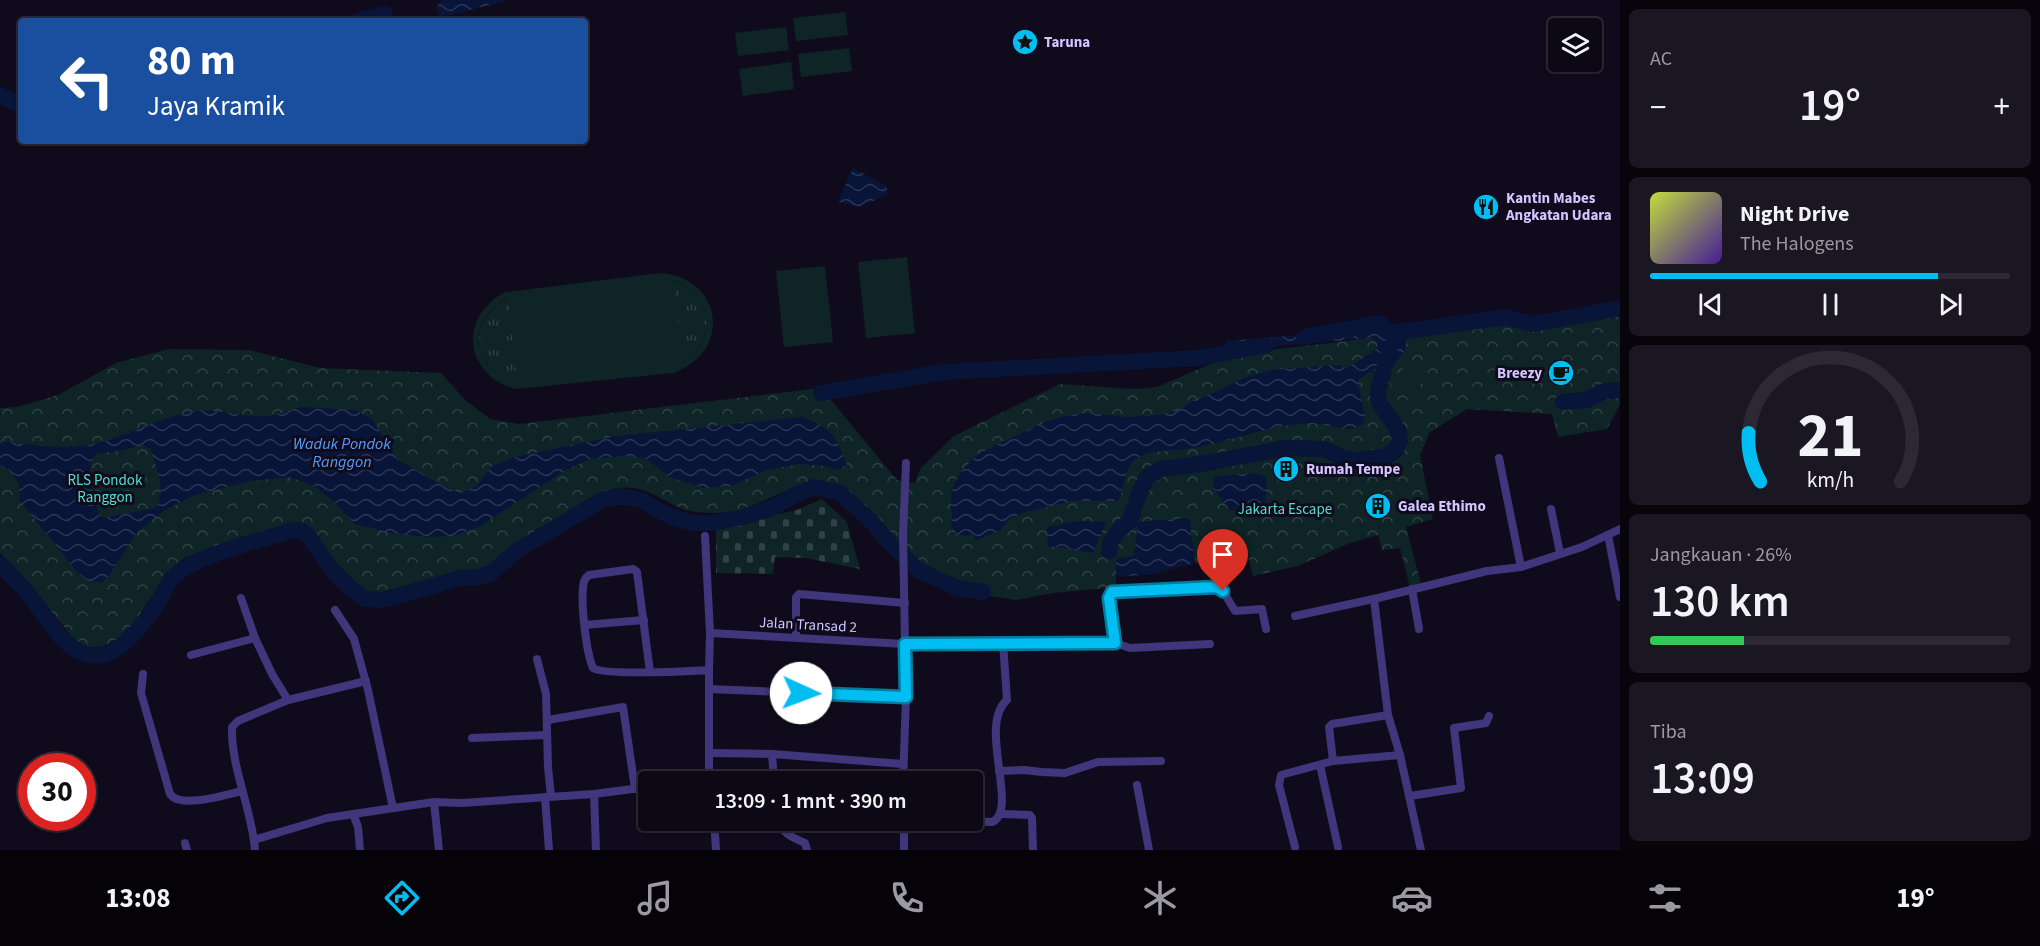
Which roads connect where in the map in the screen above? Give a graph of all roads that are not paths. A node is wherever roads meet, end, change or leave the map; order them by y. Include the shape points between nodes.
1 (1499, 458) dead end
2 (906, 463) dead end
3 (1551, 509) dead end
4 (1620, 529) edge
5 (1608, 535) junction
6 (705, 536) dead end
7 (1560, 554) junction
8 (1521, 567) junction
9 (1412, 589) junction
10 (1620, 597) edge
11 (241, 598) dead end
12 (1374, 599) junction
13 (905, 603) junction
14 (335, 610) dead end
15 (1295, 616) dead end
16 (644, 620) junction
17 (585, 625) junction
18 (1266, 629) dead end
19 (1419, 629) dead end
20 (710, 633) junction
21 (796, 637) junction
22 (255, 638) junction
23 (1004, 643) junction
24 (1115, 643) junction
25 (905, 644) junction
26 (1210, 644) dead end
27 (191, 655) dead end
28 (537, 659) dead end
29 (709, 670) junction
30 (650, 672) junction
31 (143, 674) dead end
32 (366, 681) junction
33 (709, 689) junction
34 (906, 697) junction
35 (288, 700) junction
36 (1388, 715) junction
37 (1489, 716) dead end
38 (548, 720) junction
39 (547, 735) junction
40 (472, 738) dead end
41 (709, 753) junction
42 (772, 754) junction
43 (1400, 755) junction
44 (1161, 761) dead end
45 (1333, 761) junction
46 (903, 764) junction
47 (1320, 765) junction
48 (710, 771) edge
49 (773, 771) edge
50 (903, 771) edge
51 (999, 771) junction
52 (1137, 785) dead end
53 (635, 789) junction
54 (638, 789) edge
55 (242, 791) junction
56 (594, 794) junction
57 (1410, 796) junction
58 (548, 797) junction
59 (434, 802) junction
60 (393, 808) junction
61 (1001, 813) junction
62 (353, 814) junction
63 (983, 822) edge
64 (715, 831) edge
65 (783, 831) edge
66 (904, 831) edge
67 (254, 840) junction
68 (1295, 847) dead end
69 (1338, 847) dead end
70 (255, 850) edge
71 (360, 850) edge
72 (439, 850) edge
73 (549, 850) edge
74 (596, 850) edge
75 (716, 850) edge
76 (807, 850) edge
77 (904, 850) edge
78 (1033, 850) edge
79 (1149, 850) edge
80 (1421, 850) edge

1 - 8 street
2 - 13 street
3 - 7 street
4 - 5 street
5 - 7 street
5 - 10 street
6 - 20 street
7 - 8 street
8 - 9 street
9 - 12 street
9 - 19 street
11 - 22 street
12 - 15 street
12 - 36 street
13 - 21 street via 799,594
13 - 25 street
14 - 32 street via 354,639
16 - 17 street
16 - 17 street via 638,577 633,569 586,577 582,586
16 - 30 street
17 - 30 street via 591,664 596,670
18 - 24 street via 1262,609 1235,611 1217,587 1115,591 1109,598
20 - 21 street, Jalan Transad 2
20 - 29 street
21 - 25 street, Jalan Transad 2
22 - 27 street
22 - 35 street
23 - 24 street, Jalan Transad 2
23 - 25 street, Jalan Transad 2
23 - 51 street via 1007,700 997,715
24 - 26 street, Jalan Transad 2 via 1130,648
25 - 34 street
28 - 38 street
29 - 30 street
29 - 33 street
31 - 55 street via 141,693 173,799 212,798
32 - 35 street
32 - 60 street
33 - 34 street
33 - 41 street
34 - 46 street
35 - 55 street via 232,724
36 - 43 street
36 - 45 street via 1332,724 1329,727
37 - 57 street via 1486,723 1454,728 1461,788
38 - 39 street
38 - 53 street via 623,707
39 - 40 street
39 - 58 street
41 - 42 street
41 - 48 street
42 - 46 street
42 - 49 street
43 - 45 street
43 - 57 street
44 - 51 street via 1098,762 1065,773
45 - 47 street
46 - 50 street
47 - 68 street via 1279,777
47 - 69 street
51 - 61 street
52 - 79 street
53 - 54 street
53 - 56 street
55 - 67 street
56 - 58 street
56 - 74 street
57 - 80 street
58 - 59 street
58 - 73 street
59 - 60 street
59 - 72 street
60 - 62 street
61 - 63 street via 992,822
61 - 78 street via 1030,815
62 - 67 street
62 - 71 street
64 - 75 street
65 - 76 street via 805,843
66 - 77 street
67 - 70 street

